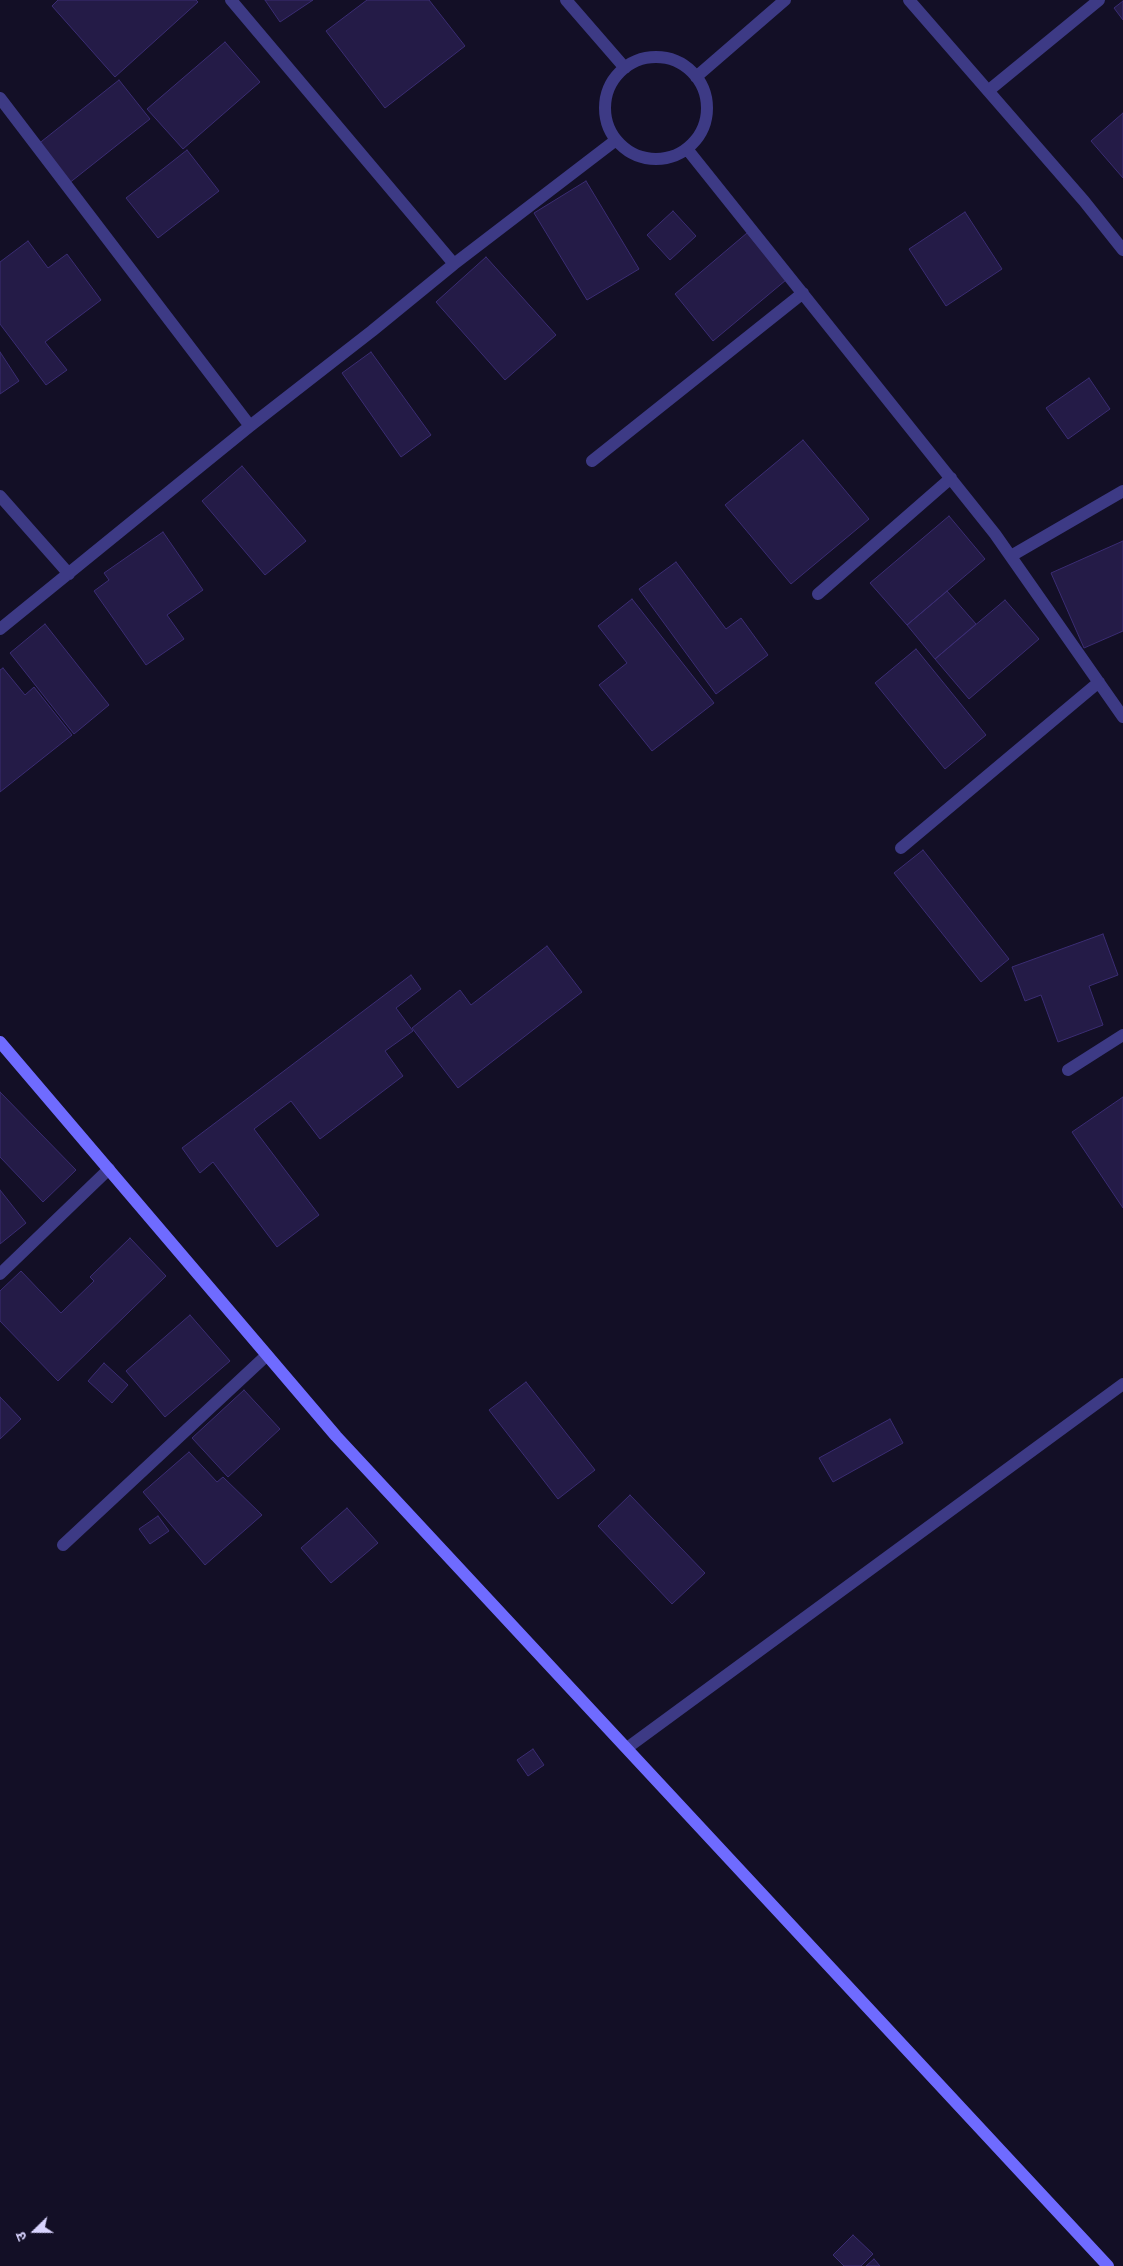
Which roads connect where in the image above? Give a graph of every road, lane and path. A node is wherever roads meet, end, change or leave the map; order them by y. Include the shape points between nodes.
1 (231, 0) edge
2 (566, 0) edge
3 (785, 0) edge
4 (909, 0) edge
5 (1099, 0) edge
6 (625, 68) junction
7 (696, 77) junction
8 (988, 91) junction
9 (0, 98) edge
10 (616, 140) junction
11 (687, 149) junction
12 (1123, 250) edge
13 (454, 264) junction
14 (802, 294) junction
15 (250, 426) junction
16 (592, 462) dead end
17 (951, 478) junction
18 (1123, 490) edge
19 (0, 496) edge
20 (1011, 556) junction
21 (69, 574) junction
22 (818, 594) dead end
23 (0, 629) edge
24 (1099, 682) junction
25 (1123, 717) edge
26 (901, 848) dead end
27 (1123, 1035) edge
28 (0, 1042) edge
29 (1068, 1070) dead end
30 (108, 1169) junction
31 (0, 1274) edge
32 (267, 1355) junction
33 (1123, 1384) edge
34 (63, 1544) dead end
35 (627, 1748) junction
36 (1108, 2266) edge

1 - 13 street
2 - 6 street
3 - 7 street
4 - 8 street
5 - 8 street
6 - 7 street via 638,60 662,58 685,66
6 - 10 street via 614,79 607,94 605,110
7 - 11 street via 704,91 707,107 705,123
8 - 12 street
9 - 15 street
10 - 11 street via 627,151 658,160 674,157
10 - 13 street
11 - 14 street
13 - 15 street
14 - 16 street
14 - 17 street
15 - 21 street
17 - 20 street
17 - 22 street
18 - 20 street
19 - 21 street
20 - 24 street
21 - 23 street
24 - 25 street
24 - 26 street
27 - 29 street
28 - 30 street
30 - 31 street
30 - 32 street
32 - 34 street
32 - 35 street via 336,1436
33 - 35 street
35 - 36 street

